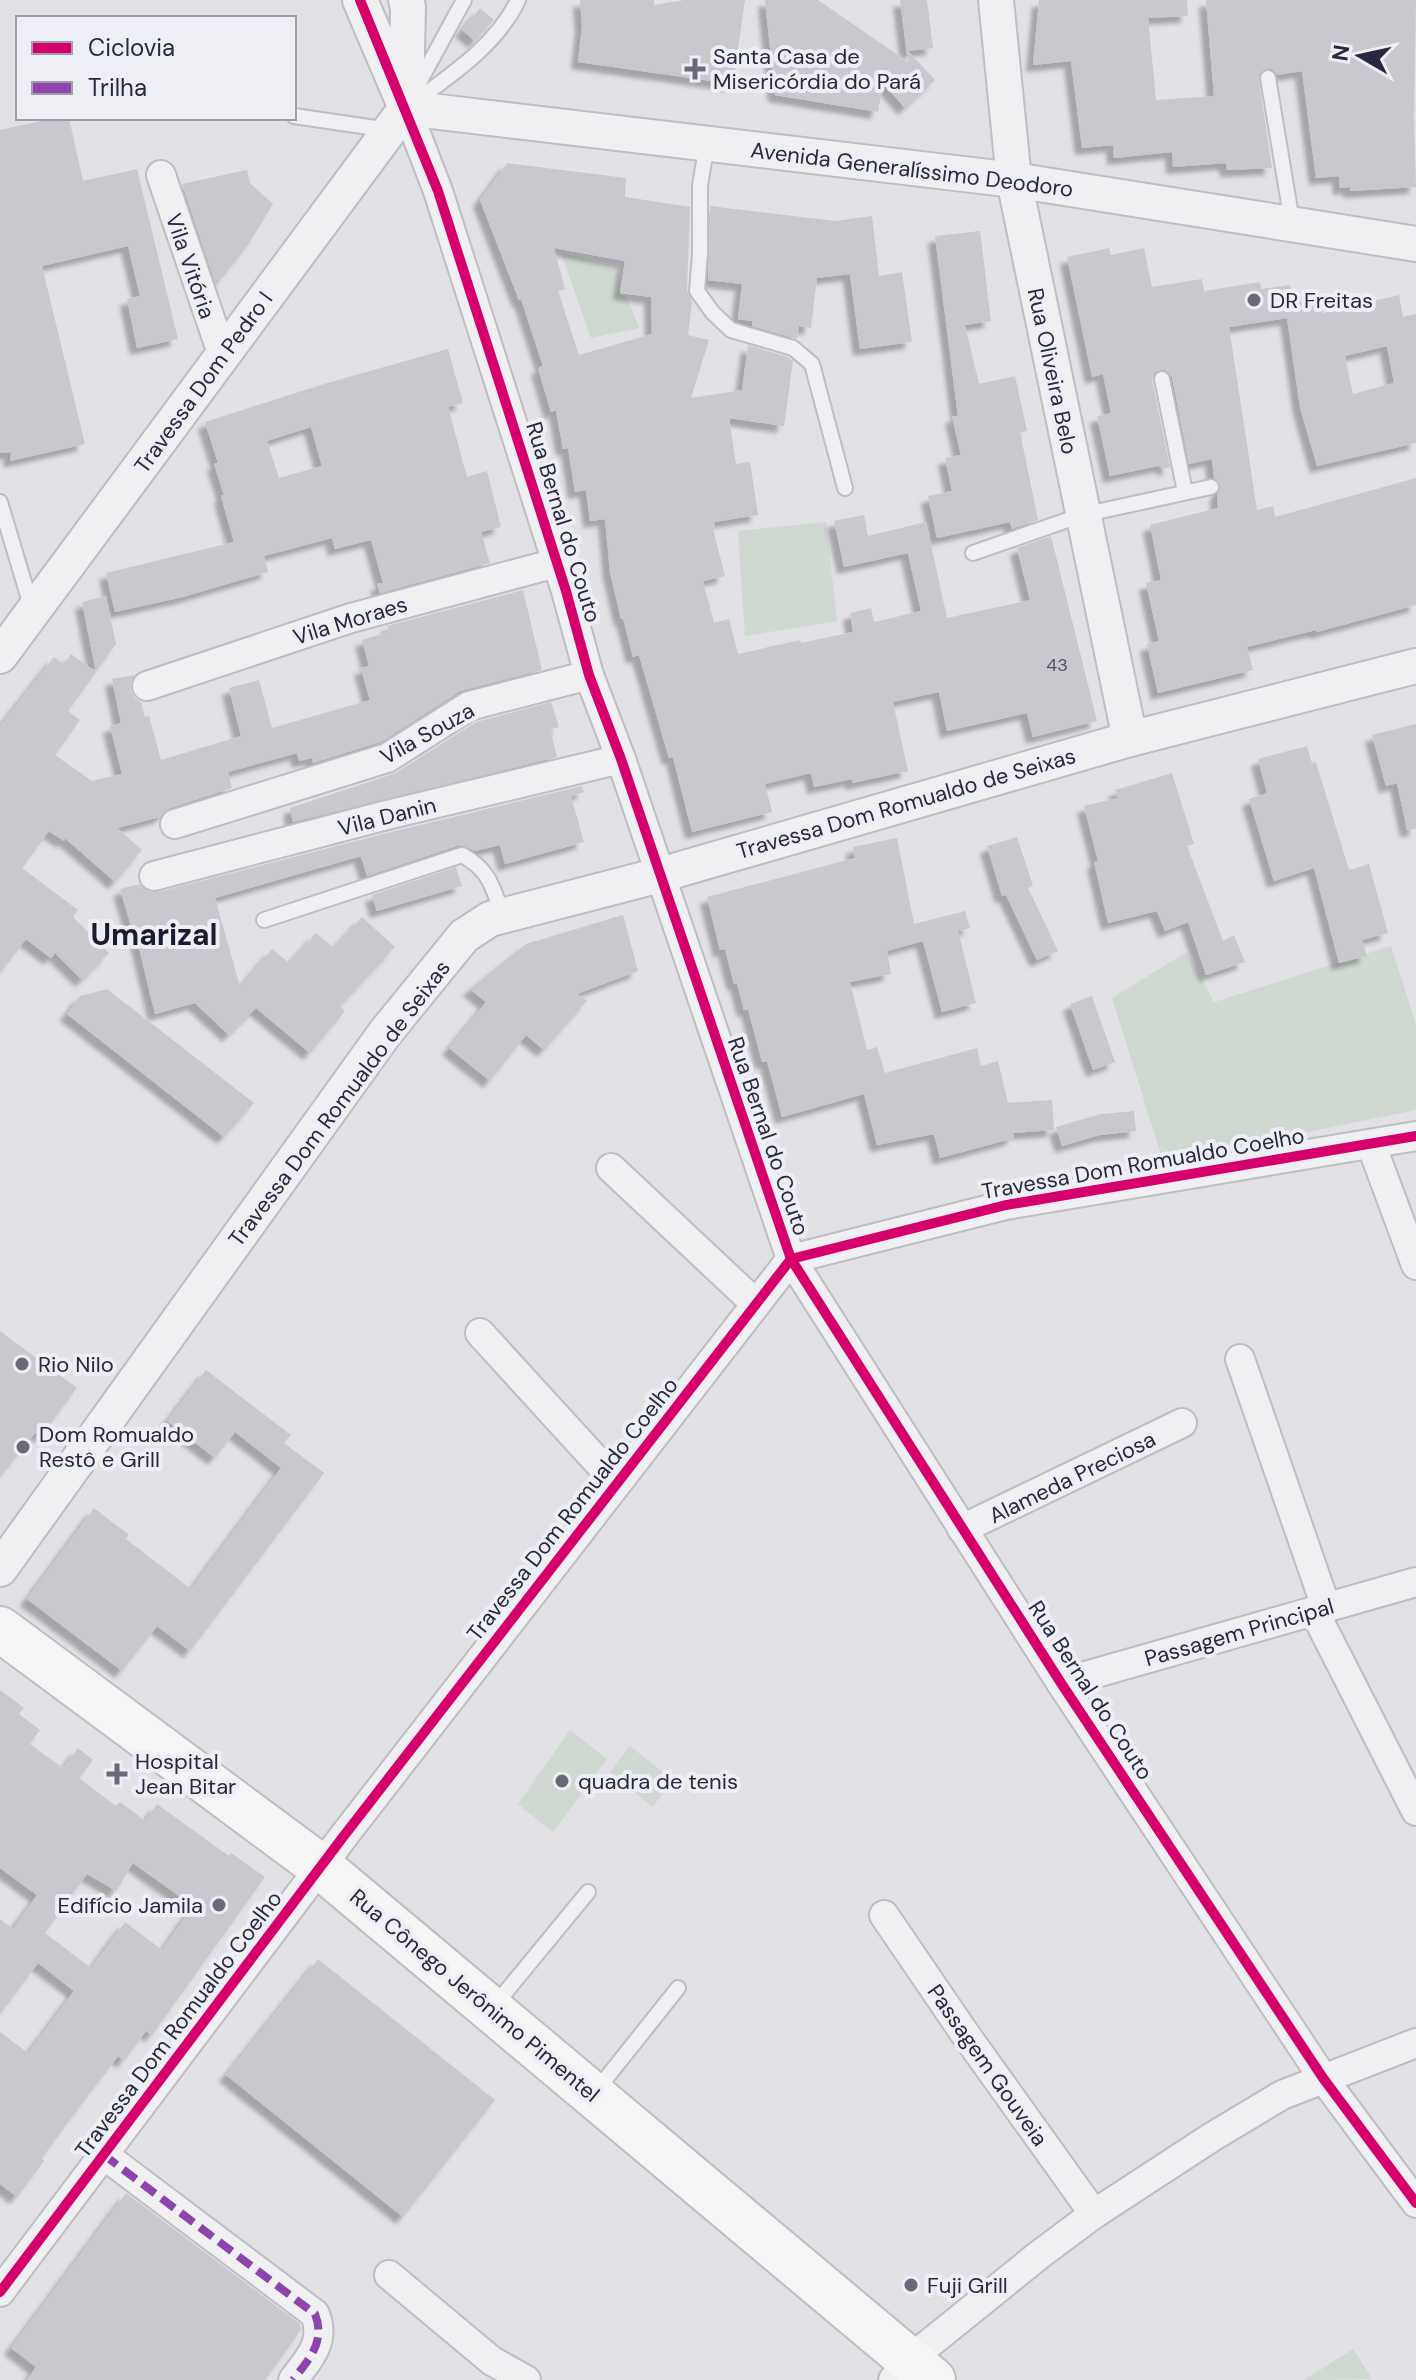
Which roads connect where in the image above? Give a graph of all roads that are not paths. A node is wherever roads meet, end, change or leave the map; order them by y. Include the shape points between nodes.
1 (360, 0) edge
2 (406, 0) edge
3 (464, 0) edge
4 (996, 0) edge
5 (516, 1) edge
6 (1268, 78) dead end
7 (296, 116) edge
8 (398, 119) junction
9 (707, 143) junction
10 (161, 175) dead end
11 (1014, 180) junction
12 (1292, 222) junction
13 (1416, 244) edge
14 (223, 356) junction
15 (1162, 379) dead end
16 (1211, 487) dead end
17 (845, 488) dead end
18 (1185, 492) junction
19 (0, 502) edge
20 (1082, 515) junction
21 (4, 527) edge
22 (973, 553) dead end
23 (556, 563) junction
24 (33, 613) junction
25 (0, 656) edge
26 (1416, 666) edge
27 (589, 675) junction
28 (147, 686) dead end
29 (1130, 739) junction
30 (621, 759) junction
31 (175, 824) dead end
32 (660, 875) junction
33 (154, 876) dead end
34 (503, 916) junction
35 (264, 920) dead end
36 (1416, 1136) edge
37 (1371, 1144) junction
38 (611, 1168) dead end
39 (791, 1259) junction
40 (1416, 1265) edge
41 (756, 1304) junction
42 (480, 1333) dead end
43 (1240, 1359) dead end
44 (1182, 1423) dead end
45 (617, 1483) junction
46 (962, 1529) junction
47 (0, 1569) edge
48 (1416, 1582) edge
49 (1320, 1609) junction
50 (0, 1629) edge
51 (1061, 1683) junction
52 (1416, 1811) edge
53 (321, 1867) junction
54 (588, 1892) dead end
55 (884, 1915) dead end
56 (678, 1988) dead end
57 (492, 2009) junction
58 (1416, 2043) edge
59 (1323, 2078) junction
60 (593, 2094) junction
61 (104, 2155) junction
62 (1416, 2203) edge
63 (1094, 2214) junction
64 (389, 2275) dead end
65 (0, 2292) edge
66 (912, 2373) edge
67 (293, 2380) edge
68 (526, 2380) edge

1 - 8 street, Rua Bernal do Couto
2 - 8 street, Rua Bernal do Couto
3 - 8 lane
4 - 11 street, Rua Oliveira Belo
5 - 8 lane via 512,13 471,60
6 - 12 lane
7 - 8 lane
8 - 9 street, Avenida Generalíssimo Deodoro
8 - 14 street, Travessa Dom Pedro I
8 - 23 street, Rua Bernal do Couto via 438,191
9 - 11 street, Avenida Generalíssimo Deodoro
9 - 17 lane via 700,185 697,291 731,330 793,348 812,364
10 - 14 street, Vila Vitória
11 - 12 street, Avenida Generalíssimo Deodoro
11 - 20 street, Rua Oliveira Belo
12 - 13 street, Avenida Generalíssimo Deodoro
14 - 24 street, Travessa Dom Pedro I
15 - 18 lane
16 - 18 lane
18 - 20 lane
19 - 21 lane
20 - 22 lane
20 - 29 street, Rua Oliveira Belo
21 - 24 lane
23 - 27 street, Rua Bernal do Couto
23 - 28 street, Vila Moraes via 351,618
24 - 25 street, Travessa Dom Pedro I
26 - 29 street, Travessa Dom Romualdo de Seixas
27 - 30 street, Rua Bernal do Couto
27 - 31 street, Vila Souza via 469,706 387,758
29 - 32 street, Travessa Dom Romualdo de Seixas
30 - 32 street, Rua Bernal do Couto
30 - 33 street, Vila Danin
32 - 34 street, Travessa Dom Romualdo de Seixas
32 - 39 street, Rua Bernal do Couto
34 - 35 lane via 487,875 462,855
34 - 47 street, Travessa Dom Romualdo de Seixas via 464,936 385,1033
36 - 37 street, Travessa Dom Romualdo Coelho
37 - 39 street, Travessa Dom Romualdo Coelho via 1006,1205
37 - 40 street
38 - 41 street
39 - 41 street, Travessa Dom Romualdo Coelho
39 - 46 street, Rua Bernal do Couto
41 - 45 street, Travessa Dom Romualdo Coelho
42 - 45 street
43 - 49 street
44 - 46 street, Alameda Preciosa
45 - 53 street, Travessa Dom Romualdo Coelho
46 - 51 street, Rua Bernal do Couto
48 - 49 street, Passagem Principal
49 - 51 street, Passagem Principal
49 - 52 street
50 - 53 main road, Rua Cônego Jerônimo Pimentel
51 - 59 street, Rua Bernal do Couto
53 - 57 main road, Rua Cônego Jerônimo Pimentel
53 - 61 street, Travessa Dom Romualdo Coelho
54 - 57 lane
55 - 63 street, Passagem Gouveia
56 - 60 lane
57 - 60 main road, Rua Cônego Jerônimo Pimentel
58 - 59 street
59 - 62 street, Rua Bernal do Couto
59 - 63 street via 1273,2100
60 - 66 main road, Rua Cônego Jerônimo Pimentel
61 - 65 street, Travessa Dom Romualdo Coelho
61 - 67 street via 315,2314 317,2346
63 - 66 street via 991,2291
64 - 68 street via 492,2361

